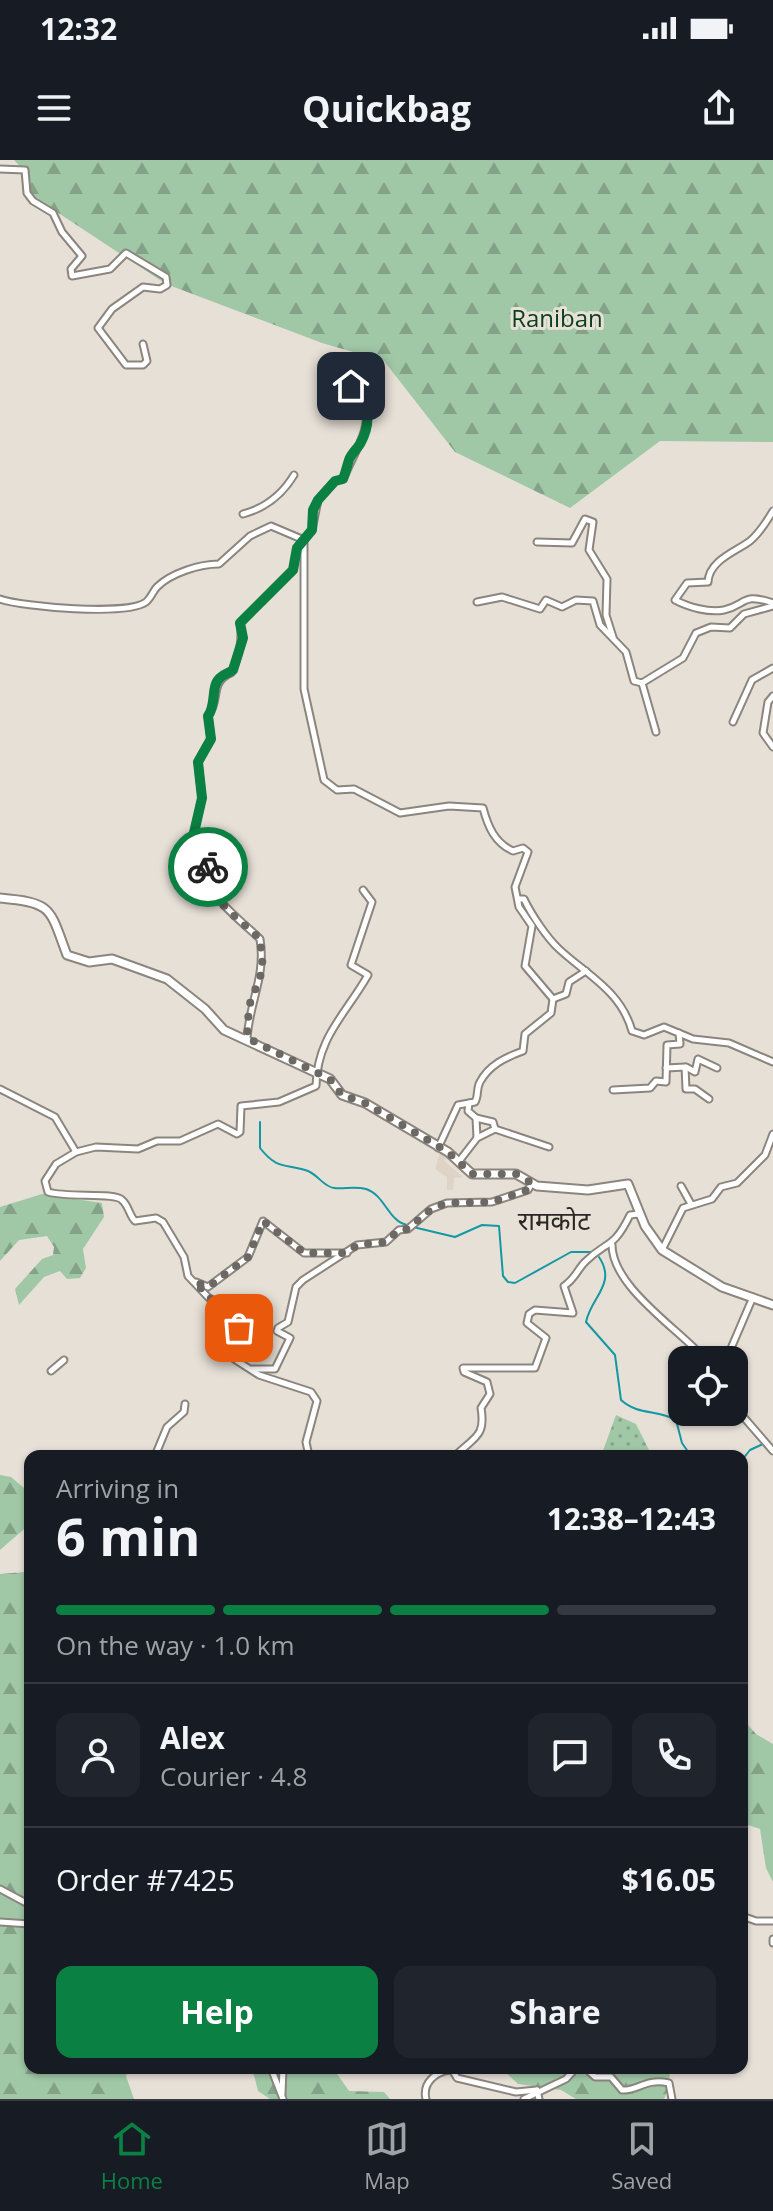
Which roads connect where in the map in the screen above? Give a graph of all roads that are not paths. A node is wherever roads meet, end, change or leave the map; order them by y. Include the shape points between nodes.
1 (0, 169) edge
2 (143, 344) dead end
3 (339, 368) dead end
4 (353, 383) junction
5 (350, 396) dead end
6 (294, 475) dead end
7 (773, 511) edge
8 (243, 514) dead end
9 (304, 540) junction
10 (537, 542) dead end
11 (0, 599) edge
12 (477, 602) dead end
13 (773, 604) edge
14 (614, 638) junction
15 (773, 668) edge
16 (642, 683) junction
17 (773, 696) edge
18 (733, 722) dead end
19 (656, 732) dead end
20 (773, 747) edge
21 (363, 890) dead end
22 (0, 898) edge
23 (518, 899) junction
24 (586, 971) junction
25 (553, 999) junction
26 (679, 1032) junction
27 (247, 1038) junction
28 (773, 1062) edge
29 (685, 1067) junction
30 (666, 1068) junction
31 (717, 1068) dead end
32 (316, 1073) junction
33 (0, 1089) edge
34 (613, 1090) dead end
35 (709, 1099) dead end
36 (469, 1102) junction
37 (476, 1118) junction
38 (495, 1129) junction
39 (773, 1134) edge
40 (477, 1138) junction
41 (549, 1147) dead end
42 (438, 1148) junction
43 (76, 1152) junction
44 (460, 1160) junction
45 (532, 1183) junction
46 (681, 1186) dead end
47 (691, 1204) junction
48 (639, 1214) junction
49 (612, 1245) junction
50 (662, 1250) junction
51 (347, 1253) junction
52 (195, 1282) junction
53 (754, 1296) junction
54 (773, 1305) edge
55 (692, 1346) edge
56 (735, 1346) edge
57 (64, 1360) dead end
58 (251, 1369) junction
59 (51, 1371) dead end
60 (185, 1404) dead end
61 (748, 1422) edge
62 (157, 1450) edge
63 (308, 1450) edge
64 (461, 1450) edge
65 (773, 1451) edge
66 (0, 1889) edge
67 (24, 1902) edge
68 (748, 1918) edge
69 (773, 1921) edge
70 (0, 1922) edge
71 (24, 1924) edge
72 (273, 2074) edge
73 (283, 2074) edge
74 (435, 2074) edge
75 (454, 2074) edge
76 (571, 2074) edge
77 (592, 2074) edge
78 (537, 2090) junction
79 (283, 2097) edge
80 (426, 2099) edge
81 (525, 2099) edge
82 (539, 2099) edge
83 (672, 2099) edge

1 - 2 street via 25,170 27,193 53,213 82,256 71,269 72,276 110,269 126,253 166,277 167,285 143,287 112,309 98,328 126,365 147,361
3 - 4 street
4 - 5 street
4 - 9 street via 367,405 367,426 343,479 318,500 312,530
6 - 8 street via 260,510
7 - 13 street via 750,541 725,553 708,582 687,583 675,600 688,608 725,610 740,600 760,598
9 - 11 street via 271,526 250,536 219,564 194,565 160,584 147,601 124,609 61,610
9 - 23 street via 304,689 324,780 400,813 449,806 483,808 490,833 507,849 528,852 515,887
9 - 27 street via 293,570 240,623 243,638 237,659 231,673 214,687 214,708 208,716 211,739 198,762 202,798 193,837 208,850 211,889 260,939 263,969 249,1006
10 - 14 street via 572,543 585,519 593,522 589,550 607,579 606,615
12 - 14 street via 502,597 540,609 546,600 562,607 576,600 593,601 600,625
13 - 16 street via 744,614 730,628 696,633 683,658
14 - 16 street via 626,652 634,681
15 - 18 street via 752,680
16 - 19 street
17 - 20 street via 763,733
21 - 32 street via 372,902 351,965 368,975 331,1026
22 - 27 main road via 33,901 46,908 67,955 89,962 112,959 157,973 193,998 224,1030
23 - 24 street via 536,915 547,938
23 - 25 street via 532,926 525,948 526,971
24 - 25 street via 569,982 566,994
24 - 26 street via 628,1014 632,1031 644,1035 664,1027
25 - 36 street via 551,1013 525,1034 523,1051 499,1061 478,1085 478,1098
26 - 28 street via 729,1043
26 - 30 street via 680,1044 667,1045
27 - 32 main road
29 - 30 street
29 - 31 street via 695,1072 698,1059
29 - 35 street via 686,1089
30 - 34 street via 666,1082
32 - 42 main road via 330,1079 342,1095 365,1103
32 - 43 street via 316,1086 310,1091 279,1102 241,1106 237,1134 218,1124 180,1141
33 - 43 street via 55,1117
36 - 37 street via 468,1111
36 - 42 street via 458,1105
37 - 38 street via 493,1122
37 - 40 street
38 - 40 street
38 - 41 street
39 - 47 street via 765,1155 737,1183 721,1187 712,1199
40 - 44 street
42 - 44 main road
43 - 52 street via 56,1164 45,1181 48,1192 66,1197 114,1195 124,1201 135,1221 163,1222
44 - 45 main road via 475,1175 516,1174
45 - 48 main road via 588,1190 628,1184
45 - 51 street via 528,1190 492,1202 447,1203 431,1209 386,1242 357,1245
46 - 47 street
47 - 50 street via 683,1208
48 - 49 street via 630,1215
48 - 50 main road
49 - 55 street via 625,1279
49 - 64 street via 584,1263 564,1286 573,1313 535,1310 527,1318 529,1326 546,1338 535,1368 463,1368 487,1382 490,1394 481,1408 481,1431
50 - 53 main road via 722,1287
51 - 52 street via 304,1253 263,1221 248,1257 235,1269 208,1287
51 - 58 street via 296,1287 288,1322 277,1331 290,1338 275,1369
52 - 58 street via 243,1334 234,1359
53 - 54 main road
53 - 56 street
57 - 59 street
58 - 63 street via 311,1392 317,1401
60 - 62 street
61 - 65 street
66 - 67 street
68 - 69 street
70 - 71 street
72 - 79 street
73 - 79 street
74 - 80 street via 427,2084
75 - 78 street via 508,2090
76 - 78 street
77 - 83 street via 611,2077 628,2091 646,2081 669,2083
78 - 81 street
78 - 82 street

